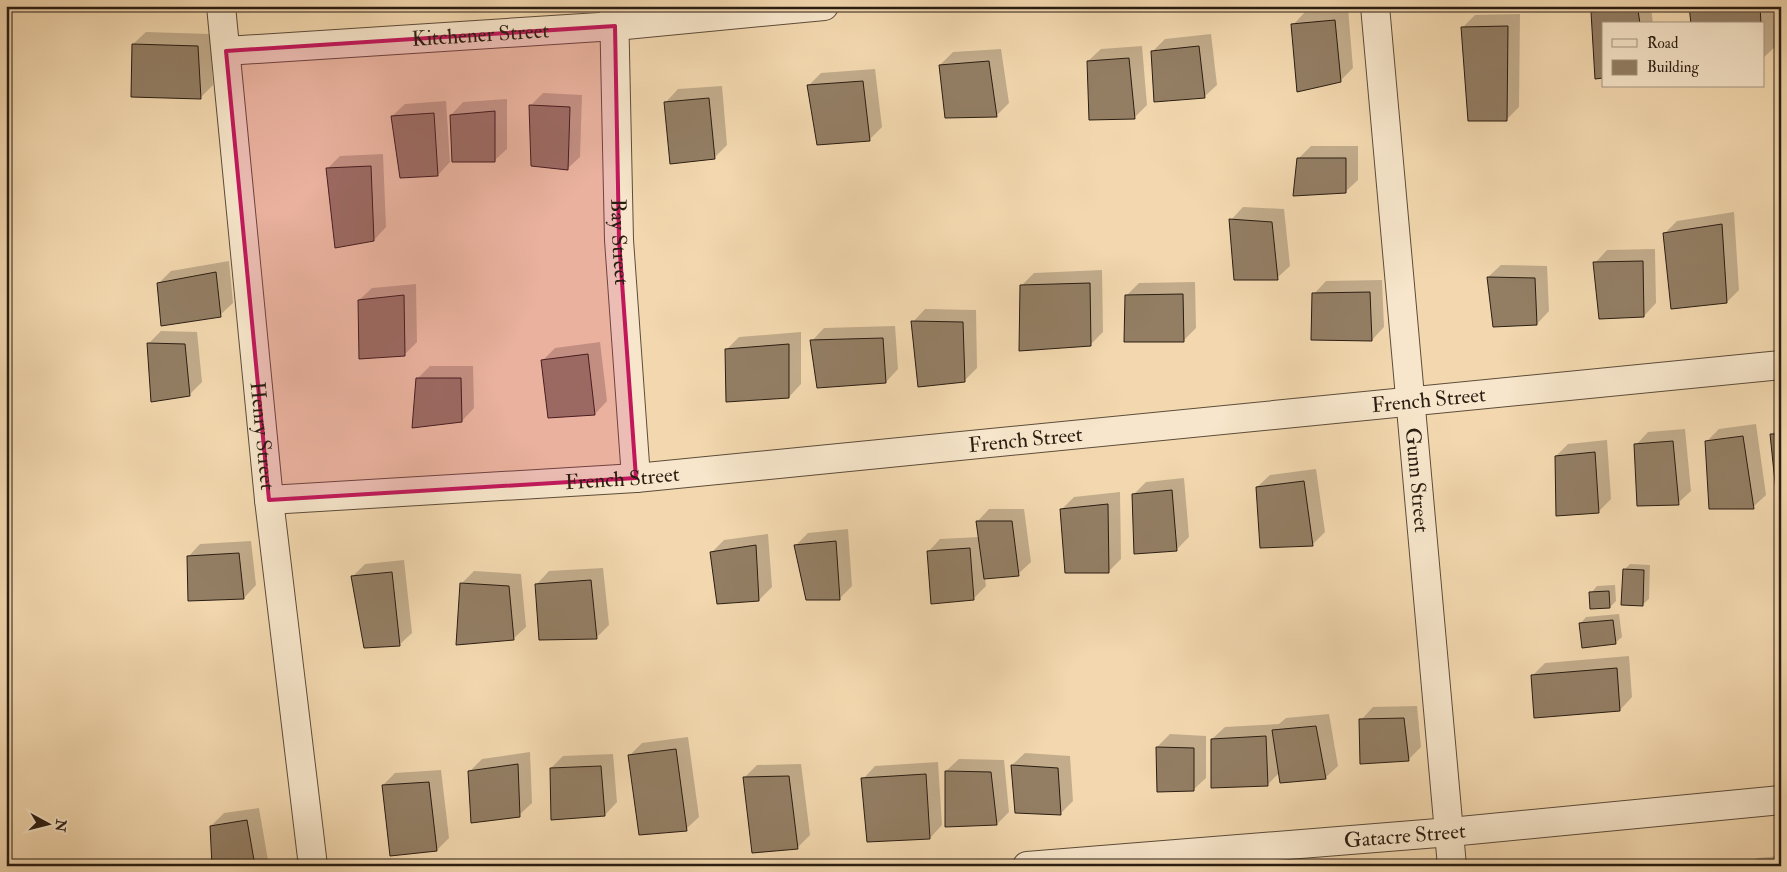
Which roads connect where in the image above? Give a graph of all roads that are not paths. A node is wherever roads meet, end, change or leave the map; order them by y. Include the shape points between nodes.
1 (221, 6) edge
2 (824, 6) edge
3 (1375, 6) edge
4 (614, 16) edge
5 (226, 51) junction
6 (1781, 365) edge
7 (1409, 401) junction
8 (636, 478) junction
9 (269, 500) junction
10 (1781, 800) edge
11 (1450, 832) junction
12 (313, 866) edge
13 (1027, 866) edge
14 (1452, 866) edge

1 - 5 street, Henry Street
2 - 4 street, Kitchener Street
3 - 7 street, Gunn Street
4 - 5 street, Kitchener Street
4 - 8 street, Bay Street via 619,240
5 - 9 street, Henry Street
6 - 7 street, French Street
7 - 8 street, French Street
7 - 11 street, Gunn Street
8 - 9 street, French Street
9 - 12 street, Henry Street
10 - 11 street, Gatacre Street
11 - 13 street, Gatacre Street
11 - 14 street, Gunn Street

